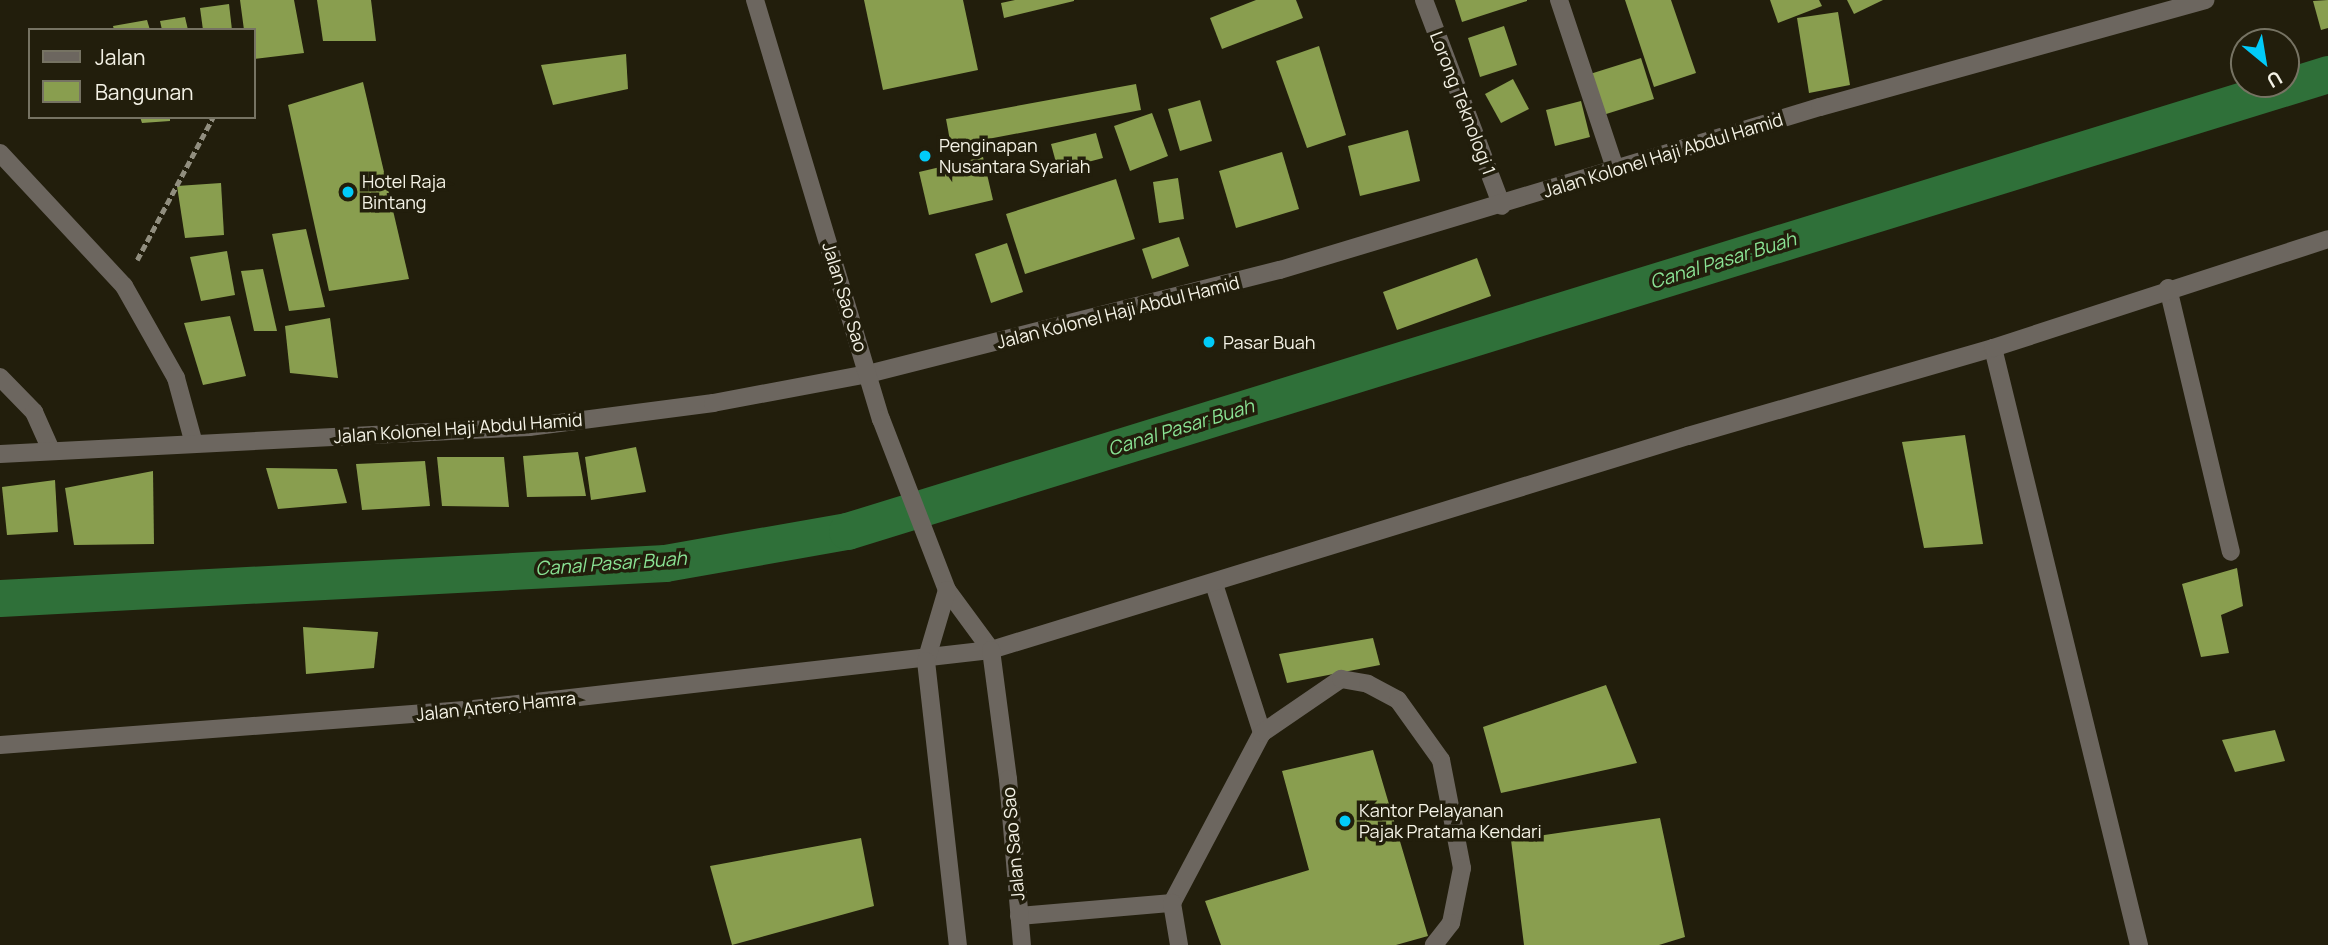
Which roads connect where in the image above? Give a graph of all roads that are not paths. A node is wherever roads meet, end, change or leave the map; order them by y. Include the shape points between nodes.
1 (755, 0) edge
2 (1424, 0) edge
3 (1559, 0) edge
4 (2205, 0) edge
5 (0, 153) edge
6 (1615, 168) junction
7 (1502, 206) junction
8 (2328, 239) edge
9 (2168, 288) junction
10 (1993, 348) junction
11 (868, 374) junction
12 (0, 377) edge
13 (194, 444) junction
14 (51, 450) junction
15 (0, 454) edge
16 (2231, 552) dead end
17 (1214, 584) junction
18 (947, 590) junction
19 (991, 650) junction
20 (926, 661) junction
21 (1262, 733) junction
22 (0, 745) edge
23 (1172, 903) junction
24 (1019, 916) junction
25 (958, 945) edge
26 (1022, 945) edge
27 (1179, 945) edge
28 (1434, 945) edge
29 (2138, 945) edge

1 - 11 street, Jalan Sao Sao
2 - 7 street, Lorong Teknologi 1
3 - 6 street
4 - 6 street, Jalan Kolonel Haji Abdul Hamid
5 - 13 street via 124,286 176,378
6 - 7 street, Jalan Kolonel Haji Abdul Hamid
7 - 11 street, Jalan Kolonel Haji Abdul Hamid via 1094,321
8 - 9 street, Jalan Antero Hamra
9 - 10 street, Jalan Antero Hamra
9 - 16 street
10 - 17 street, Jalan Antero Hamra via 1688,436
10 - 29 street
11 - 13 street, Jalan Kolonel Haji Abdul Hamid via 713,403 529,427
11 - 18 street, Jalan Sao Sao
12 - 14 street via 34,412
13 - 14 street, Jalan Kolonel Haji Abdul Hamid
14 - 15 street, Jalan Kolonel Haji Abdul Hamid
17 - 19 street, Jalan Antero Hamra
17 - 21 street
18 - 19 street, Jalan Sao Sao
18 - 20 street
19 - 20 street, Jalan Antero Hamra
19 - 24 street, Jalan Sao Sao
20 - 22 street, Jalan Antero Hamra via 465,710
20 - 25 street
21 - 23 street
21 - 28 street via 1341,680 1368,684 1398,700 1441,760 1462,868 1451,923
23 - 24 street
23 - 27 street
24 - 26 street, Jalan Sao Sao

